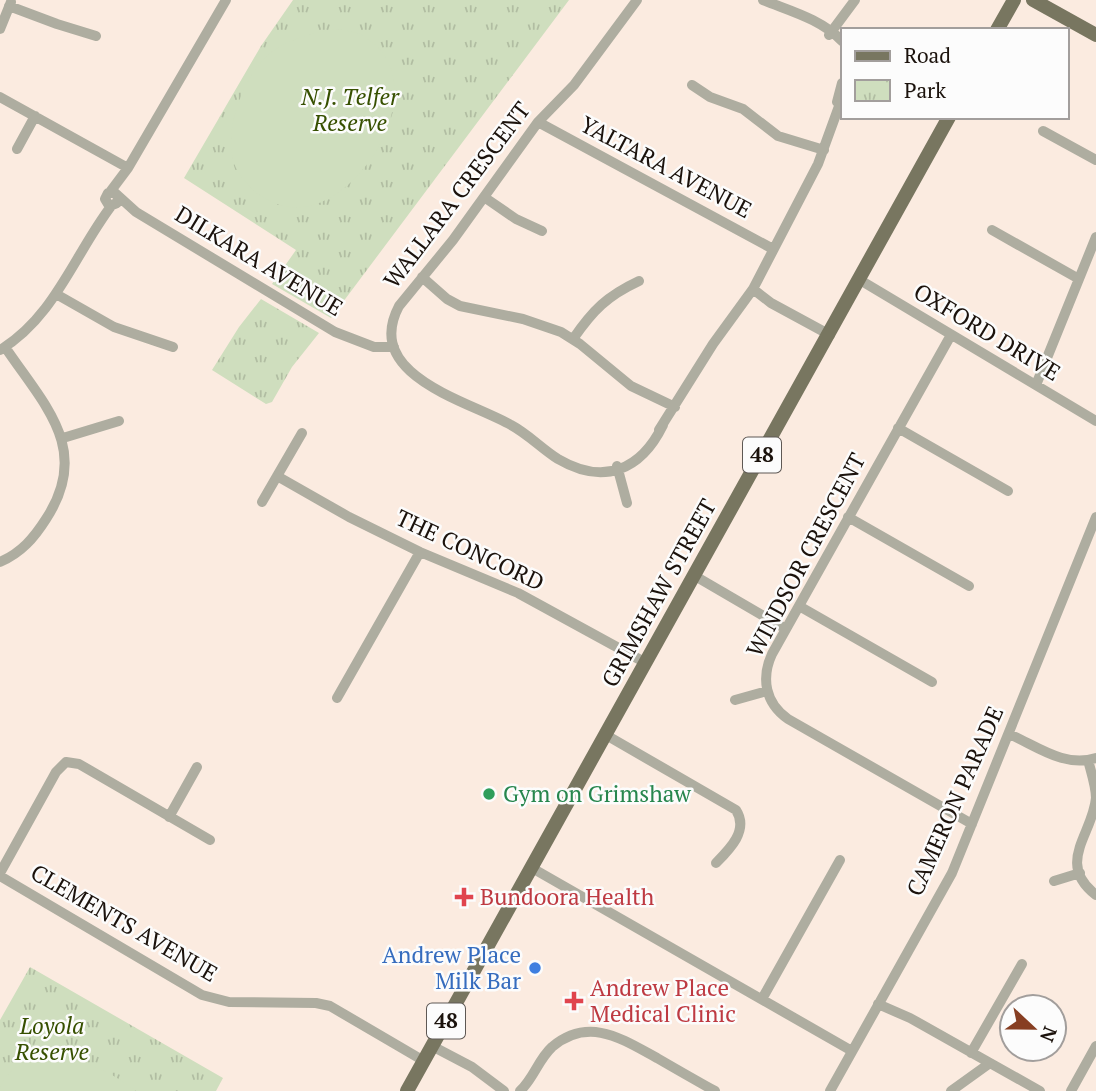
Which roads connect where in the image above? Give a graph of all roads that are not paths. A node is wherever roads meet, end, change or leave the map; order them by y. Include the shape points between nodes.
1 (226, 0) edge
2 (637, 0) edge
3 (762, 0) edge
4 (855, 0) edge
5 (1014, 0) edge
6 (1033, 0) edge
7 (10, 3) edge
8 (998, 28) edge
9 (0, 29) edge
10 (830, 33) junction
11 (1096, 35) edge
12 (96, 36) dead end
13 (841, 40) edge
14 (841, 48) edge
15 (692, 85) dead end
16 (841, 87) edge
17 (0, 97) edge
18 (841, 101) edge
19 (35, 116) junction
20 (948, 119) edge
21 (538, 122) junction
22 (1043, 131) dead end
23 (830, 132) junction
24 (17, 149) dead end
25 (824, 150) junction
26 (1096, 160) edge
27 (128, 169) junction
28 (484, 197) junction
29 (113, 199) junction
30 (992, 230) dead end
31 (542, 231) dead end
32 (1096, 237) edge
33 (774, 249) junction
34 (422, 277) junction
35 (1079, 279) junction
36 (860, 280) junction
37 (639, 281) dead end
38 (751, 293) junction
39 (56, 294) junction
40 (830, 335) junction
41 (951, 335) junction
42 (573, 339) junction
43 (393, 344) junction
44 (173, 347) dead end
45 (3, 349) edge
46 (1036, 385) junction
47 (675, 407) junction
48 (1095, 420) edge
49 (119, 421) dead end
50 (898, 428) junction
51 (302, 433) dead end
52 (63, 438) junction
53 (617, 468) junction
54 (277, 476) junction
55 (1008, 491) dead end
56 (261, 502) dead end
57 (627, 503) dead end
58 (848, 517) junction
59 (1096, 517) edge
60 (420, 552) junction
61 (0, 562) edge
62 (695, 576) junction
63 (970, 586) dead end
64 (799, 606) junction
65 (786, 629) junction
66 (646, 663) junction
67 (932, 682) dead end
68 (767, 691) junction
69 (337, 698) dead end
70 (735, 700) dead end
71 (606, 735) junction
72 (1008, 737) junction
73 (1092, 759) edge
74 (197, 767) dead end
75 (1095, 806) edge
76 (169, 817) junction
77 (972, 824) junction
78 (210, 840) dead end
79 (840, 860) dead end
80 (716, 863) dead end
81 (532, 868) junction
82 (1080, 873) junction
83 (0, 874) edge
84 (1054, 881) dead end
85 (1096, 895) edge
86 (1021, 964) dead end
87 (762, 999) junction
88 (880, 1001) junction
89 (432, 1046) junction
90 (1096, 1046) edge
91 (852, 1051) junction
92 (971, 1053) junction
93 (424, 1061) junction
94 (990, 1063) junction
95 (407, 1091) edge
96 (505, 1091) edge
97 (520, 1091) edge
98 (714, 1091) edge
99 (830, 1091) edge
100 (951, 1091) edge
101 (1040, 1091) edge
102 (1071, 1091) edge

1 - 27 street
2 - 21 street, WALLARA CRESCENT via 574,85
3 - 10 street via 794,11
4 - 10 street
5 - 8 main road
6 - 11 main road
7 - 9 street
7 - 12 street
10 - 13 street
10 - 14 street
15 - 25 street via 743,109 778,136
16 - 23 street
17 - 19 street
18 - 23 street
19 - 24 street
19 - 27 street
20 - 36 main road, GRIMSHAW STREET / 48
21 - 28 street, WALLARA CRESCENT
21 - 33 street, YALTARA AVENUE
22 - 26 street
23 - 25 street
25 - 33 street
27 - 29 street
28 - 31 street
28 - 34 street, WALLARA CRESCENT
29 - 39 street
29 - 43 street, DILKARA AVENUE via 335,332 362,344
30 - 35 street
32 - 35 street
33 - 38 street
34 - 42 street via 460,306 538,323
34 - 43 street, WALLARA CRESCENT via 396,312
35 - 46 street
36 - 40 main road, GRIMSHAW STREET / 48
36 - 41 street, OXFORD DRIVE
37 - 42 street via 600,304
38 - 40 street
38 - 47 street
39 - 44 street via 114,327
39 - 45 street via 35,321
40 - 62 main road, GRIMSHAW STREET / 48
41 - 46 street, OXFORD DRIVE
41 - 50 street, WINDSOR CRESCENT
42 - 47 street via 631,386
43 - 53 street via 405,367 434,389 514,426 580,464
45 - 52 street
46 - 48 street, OXFORD DRIVE
47 - 53 street via 640,453
49 - 52 street
50 - 55 street
50 - 58 street, WINDSOR CRESCENT
51 - 54 street
52 - 61 street via 66,472 57,502 25,546
53 - 57 street
54 - 56 street
54 - 60 street, THE CONCORD
58 - 63 street
58 - 64 street, WINDSOR CRESCENT
59 - 72 street, CAMERON PARADE
60 - 66 street, THE CONCORD via 518,593
60 - 69 street
62 - 65 street
62 - 66 main road, GRIMSHAW STREET / 48
64 - 65 street, WINDSOR CRESCENT
64 - 67 street
65 - 68 street, WINDSOR CRESCENT via 769,662
66 - 71 main road, GRIMSHAW STREET / 48
68 - 70 street
68 - 77 street, WINDSOR CRESCENT via 788,719
71 - 80 street via 736,810 739,832
71 - 81 main road, GRIMSHAW STREET / 48
72 - 73 street via 1066,759
72 - 77 street, CAMERON PARADE
73 - 75 street
74 - 76 street
75 - 82 street via 1077,851
76 - 78 street, CLEMENTS AVENUE
76 - 83 street, CLEMENTS AVENUE via 79,764 66,762 56,772
77 - 88 street, CAMERON PARADE via 952,873
79 - 87 street
81 - 87 street
81 - 89 main road, GRIMSHAW STREET / 48
82 - 84 street
82 - 85 street
83 - 93 street, CLEMENTS AVENUE via 202,995 229,1002 330,1006
86 - 92 street
87 - 91 street
88 - 91 street, CAMERON PARADE
88 - 92 street
89 - 93 main road, GRIMSHAW STREET / 48
89 - 96 street
90 - 102 street
91 - 99 street, CAMERON PARADE
92 - 94 street
93 - 95 main road, GRIMSHAW STREET / 48
94 - 100 street
94 - 101 street
97 - 98 street via 554,1046 568,1037 592,1032 620,1037

